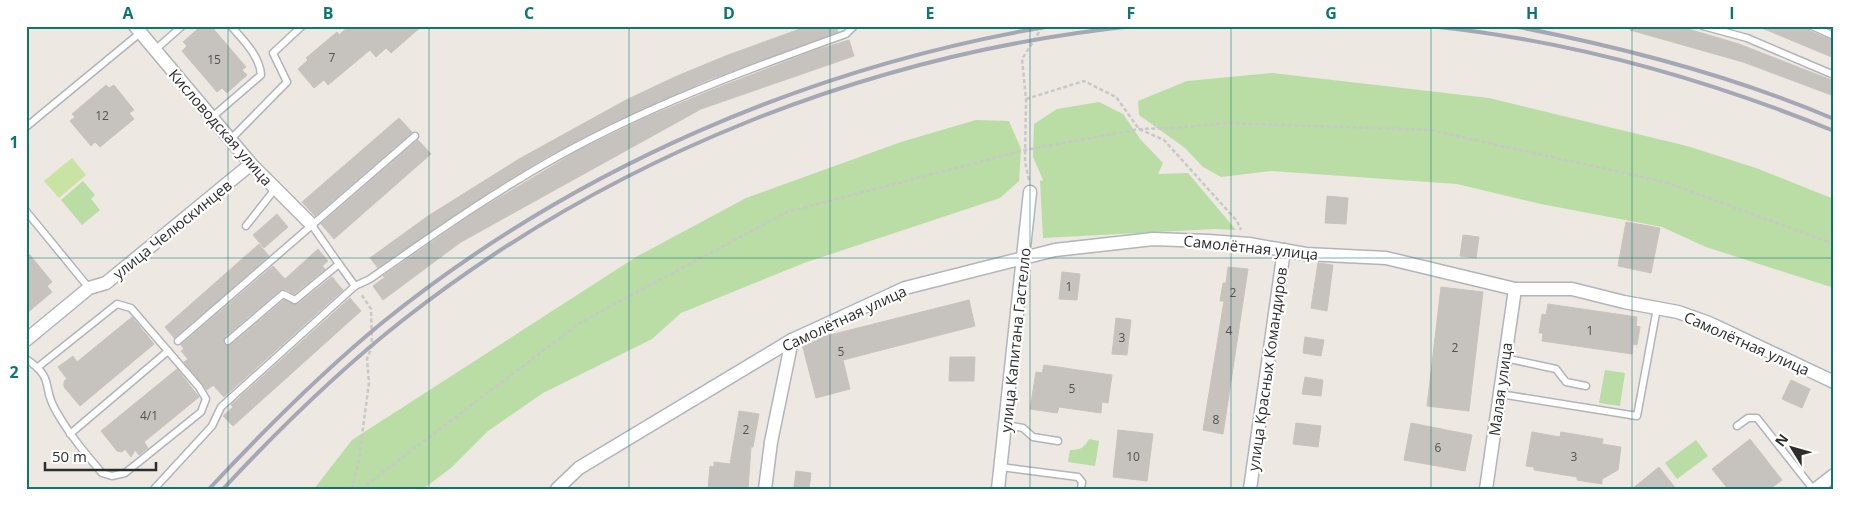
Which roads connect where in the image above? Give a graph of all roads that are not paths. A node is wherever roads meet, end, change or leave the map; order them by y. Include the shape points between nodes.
1 (182, 26) edge
2 (231, 26) edge
3 (302, 26) edge
4 (854, 26) edge
5 (1703, 26) edge
6 (1812, 26) edge
7 (137, 30) edge
8 (1834, 36) edge
9 (155, 50) junction
10 (1834, 75) edge
11 (212, 118) junction
12 (26, 127) edge
13 (415, 136) dead end
14 (230, 140) junction
15 (251, 164) junction
16 (276, 189) junction
17 (1030, 192) road end
18 (26, 211) edge
19 (311, 224) junction
20 (246, 226) dead end
21 (1284, 250) junction
22 (1024, 258) junction
23 (339, 264) junction
24 (356, 286) junction
25 (90, 288) junction
26 (1514, 289) junction
27 (1657, 308) junction
28 (26, 340) edge
29 (792, 340) junction
30 (178, 341) dead end
31 (228, 341) dead end
32 (168, 351) junction
33 (1504, 358) junction
34 (26, 359) edge
35 (38, 367) junction
36 (1834, 382) edge
37 (1586, 386) dead end
38 (1499, 394) junction
39 (1006, 425) junction
40 (1737, 426) dead end
41 (70, 434) junction
42 (1058, 441) dead end
43 (1001, 467) junction
44 (1834, 475) edge
45 (154, 489) edge
46 (557, 489) edge
47 (765, 489) edge
48 (998, 489) edge
49 (1081, 489) edge
50 (1250, 489) edge
51 (1486, 489) edge
52 (1815, 489) edge

1 - 9 lane
2 - 11 lane via 261,67 261,75
3 - 14 lane via 273,53 287,82
4 - 24 lane via 846,34 686,93 576,146 492,196
5 - 10 lane via 1747,38
6 - 8 lane
7 - 9 street, Кисловодская улица
7 - 12 lane
9 - 11 street, Кисловодская улица
11 - 14 street, Кисловодская улица
13 - 19 lane
14 - 15 street, Кисловодская улица
15 - 16 street, Кисловодская улица
15 - 25 street, улица Челюскинцев via 106,284
16 - 19 street, Кисловодская улица
16 - 20 lane
17 - 22 street, улица Капитана Гастелло
18 - 25 lane
19 - 23 lane
19 - 30 lane
21 - 22 street, Самолётная улица via 1249,244 1153,239 1055,250
21 - 26 street, Самолётная улица via 1386,258
21 - 50 street, улица Красных Командиров
22 - 29 street, Самолётная улица via 905,288
22 - 39 street, улица Капитана Гастелло
23 - 24 lane
23 - 31 lane via 294,300 283,294
24 - 45 lane via 221,407 212,426
25 - 28 street, улица Челюскинцев
26 - 27 street, Самолётная улица via 1572,289
26 - 33 street, Малая улица
27 - 36 street, Самолётная улица via 1709,323
27 - 38 lane via 1637,416
29 - 46 street, Самолётная улица via 579,468
29 - 47 street
32 - 35 lane via 131,308 117,304
32 - 41 lane
32 - 41 lane via 204,394 206,403 201,412 119,475 102,473
33 - 37 lane via 1556,369 1566,382
33 - 38 street, Малая улица
34 - 35 lane
35 - 41 lane via 46,376 51,402
38 - 51 street, Малая улица
39 - 42 lane via 1023,428 1033,437
39 - 43 street, улица Капитана Гастелло
40 - 52 lane via 1748,418 1757,418
43 - 48 street, улица Капитана Гастелло
43 - 49 lane via 1078,477 1082,482
44 - 52 street

